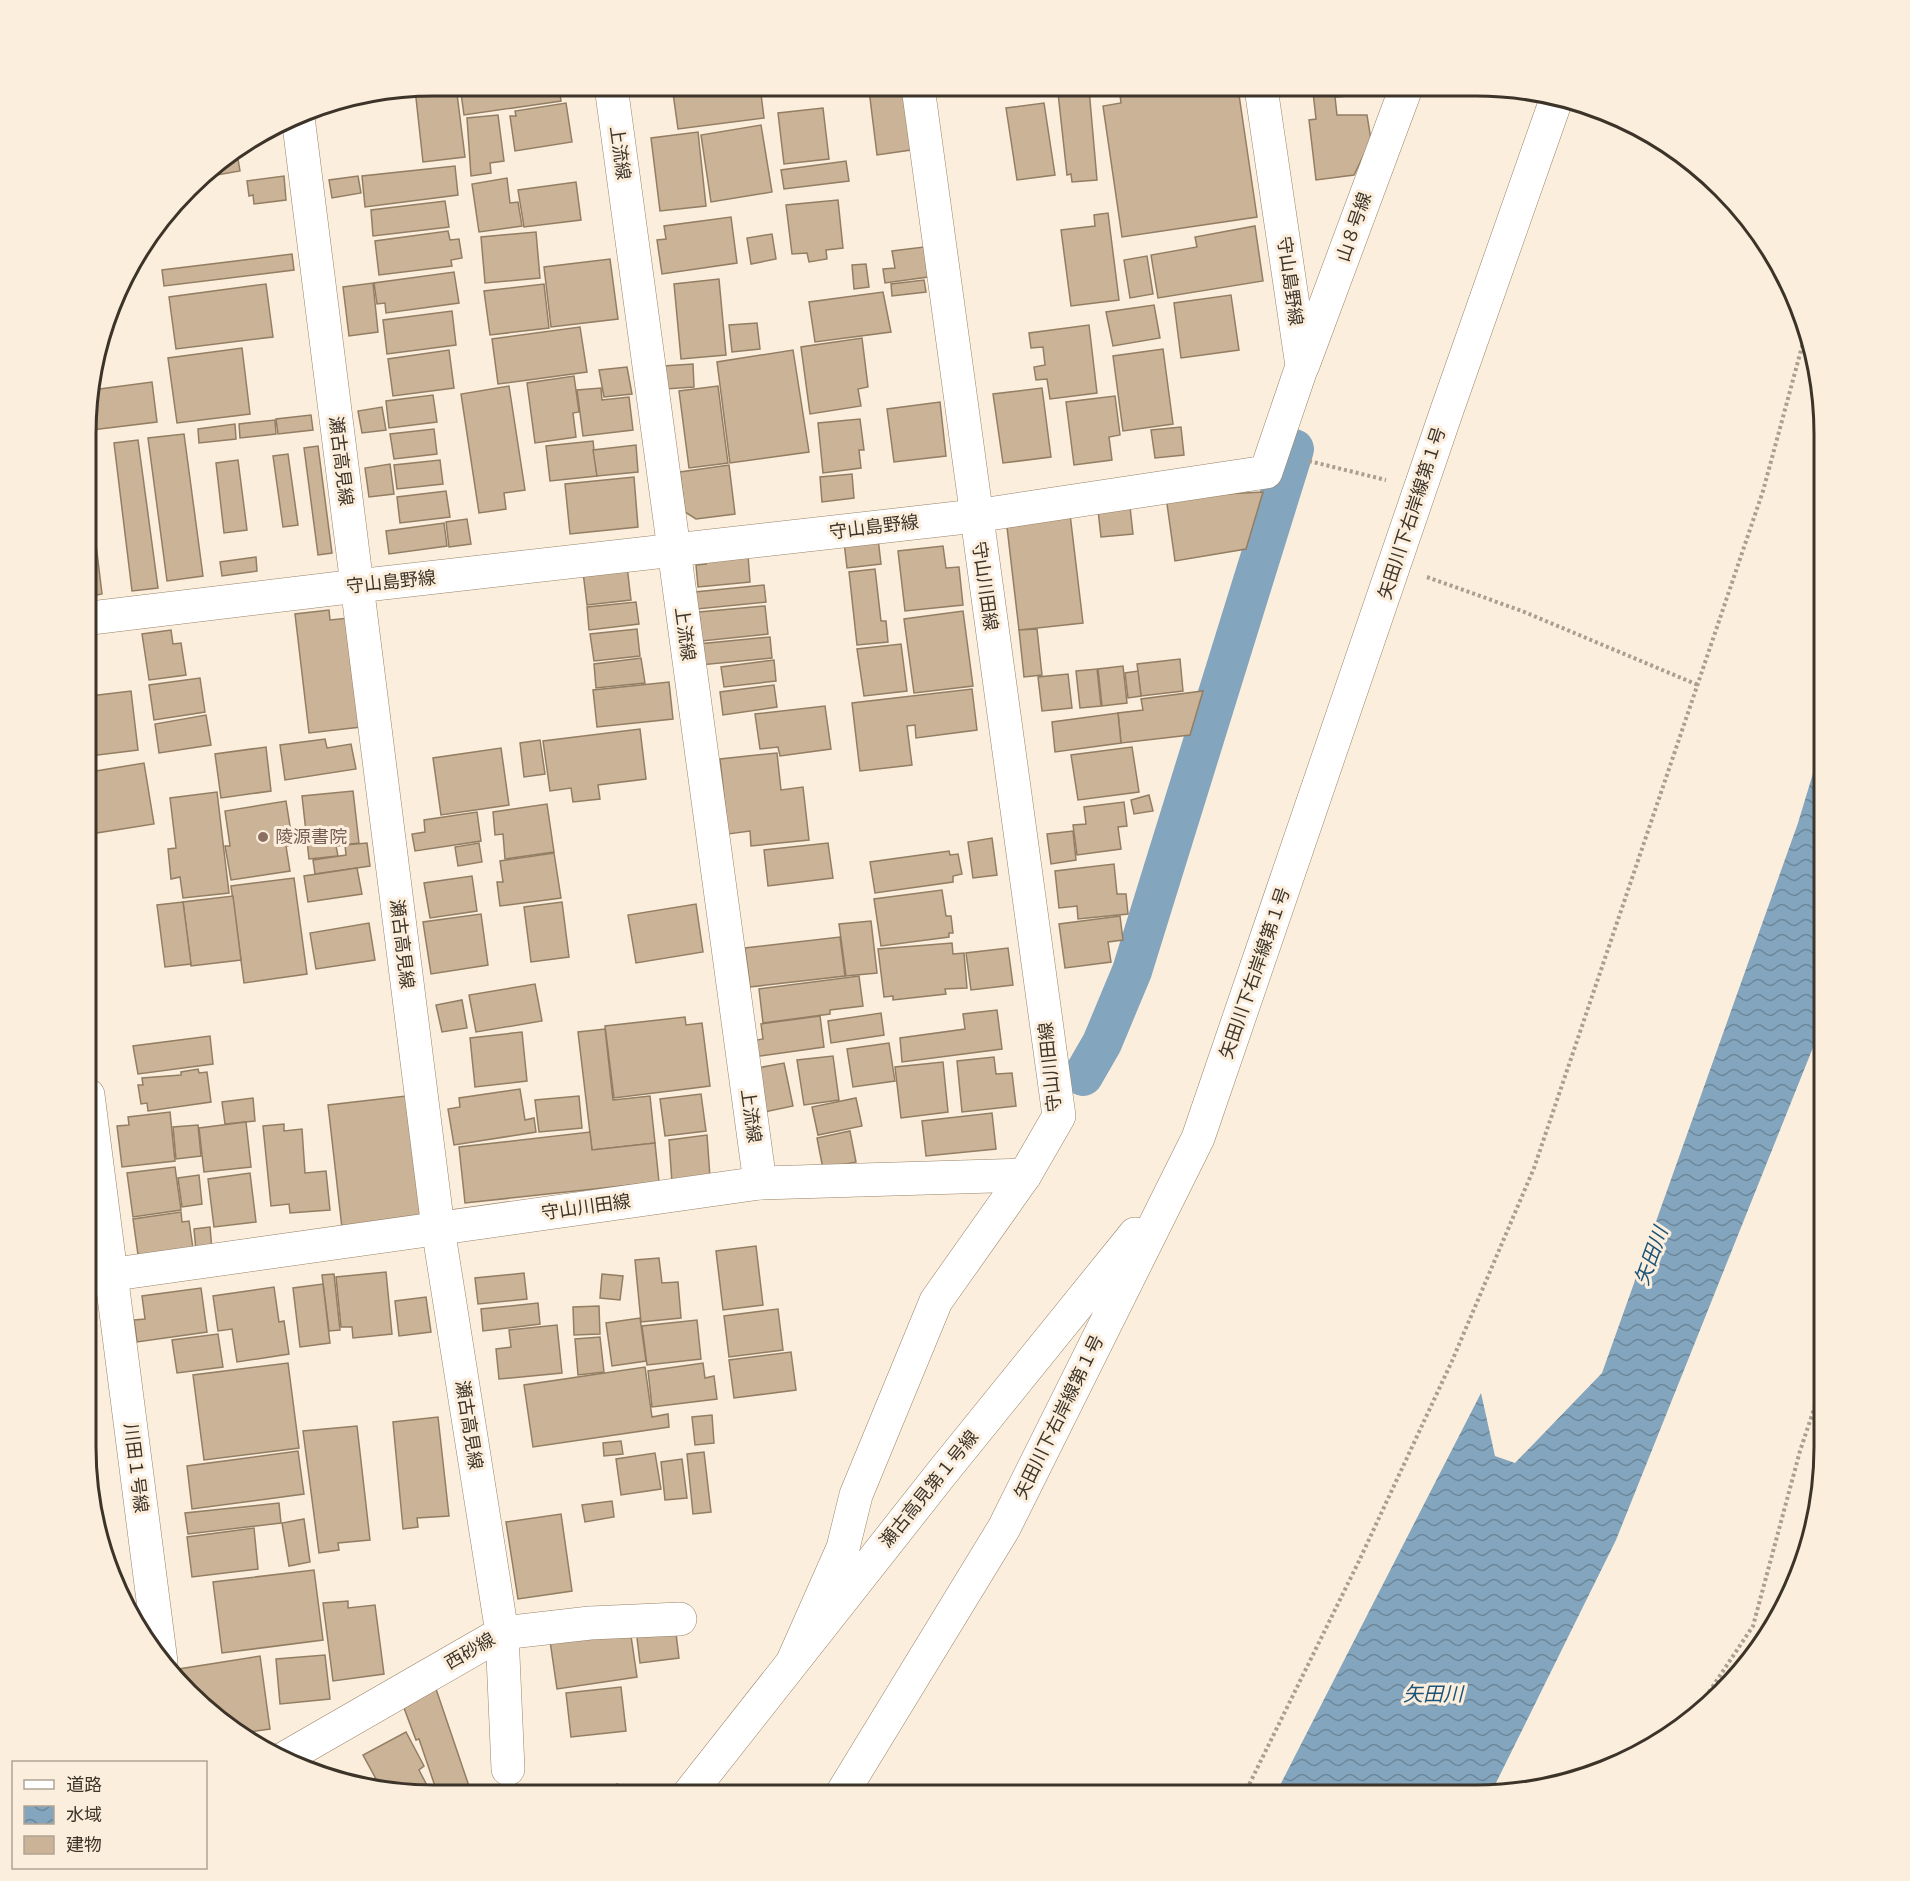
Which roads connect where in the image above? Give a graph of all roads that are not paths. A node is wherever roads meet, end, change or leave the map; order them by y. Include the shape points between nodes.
1 (612, 96) edge
2 (919, 96) edge
3 (1262, 96) edge
4 (1404, 96) edge
5 (1554, 105) edge
6 (299, 125) edge
7 (1302, 366) junction
8 (975, 516) junction
9 (673, 550) junction
10 (357, 586) junction
11 (96, 617) edge
12 (1025, 1175) junction
13 (760, 1183) junction
14 (1174, 1186) junction
15 (96, 1227) edge
16 (438, 1228) junction
17 (99, 1276) edge
18 (680, 1619) dead end
19 (502, 1633) junction
20 (158, 1642) edge
21 (793, 1661) junction
22 (292, 1754) edge
23 (508, 1768) dead end
24 (696, 1785) edge
25 (847, 1785) edge

1 - 9 street, 上流線
2 - 8 street, 守山川田線
3 - 7 street, 守山島野線
4 - 7 street, 山８号線
5 - 14 street, 矢田川下右岸線第１号 via 1198,1138
6 - 10 street, 瀬古高見線
7 - 8 street, 守山島野線 via 1266,472
8 - 9 street, 守山島野線
8 - 12 street, 守山川田線 via 1059,1116
9 - 10 street, 守山島野線
9 - 13 street, 上流線
10 - 11 street, 守山島野線
10 - 16 street, 瀬古高見線
12 - 13 street, 守山川田線
12 - 21 street via 936,1301 856,1495 843,1548
13 - 16 street, 守山川田線
14 - 21 street, 瀬古高見第１号線
14 - 25 street, 矢田川下右岸線第１号 via 1004,1528
15 - 17 street, 川田１号線
16 - 17 street, 守山川田線
16 - 19 street, 瀬古高見線
17 - 20 street, 川田１号線
18 - 19 street, 西砂線 via 590,1623
19 - 22 street, 西砂線
19 - 23 street, 瀬古高見線
21 - 24 street, 瀬古高見第１号線

